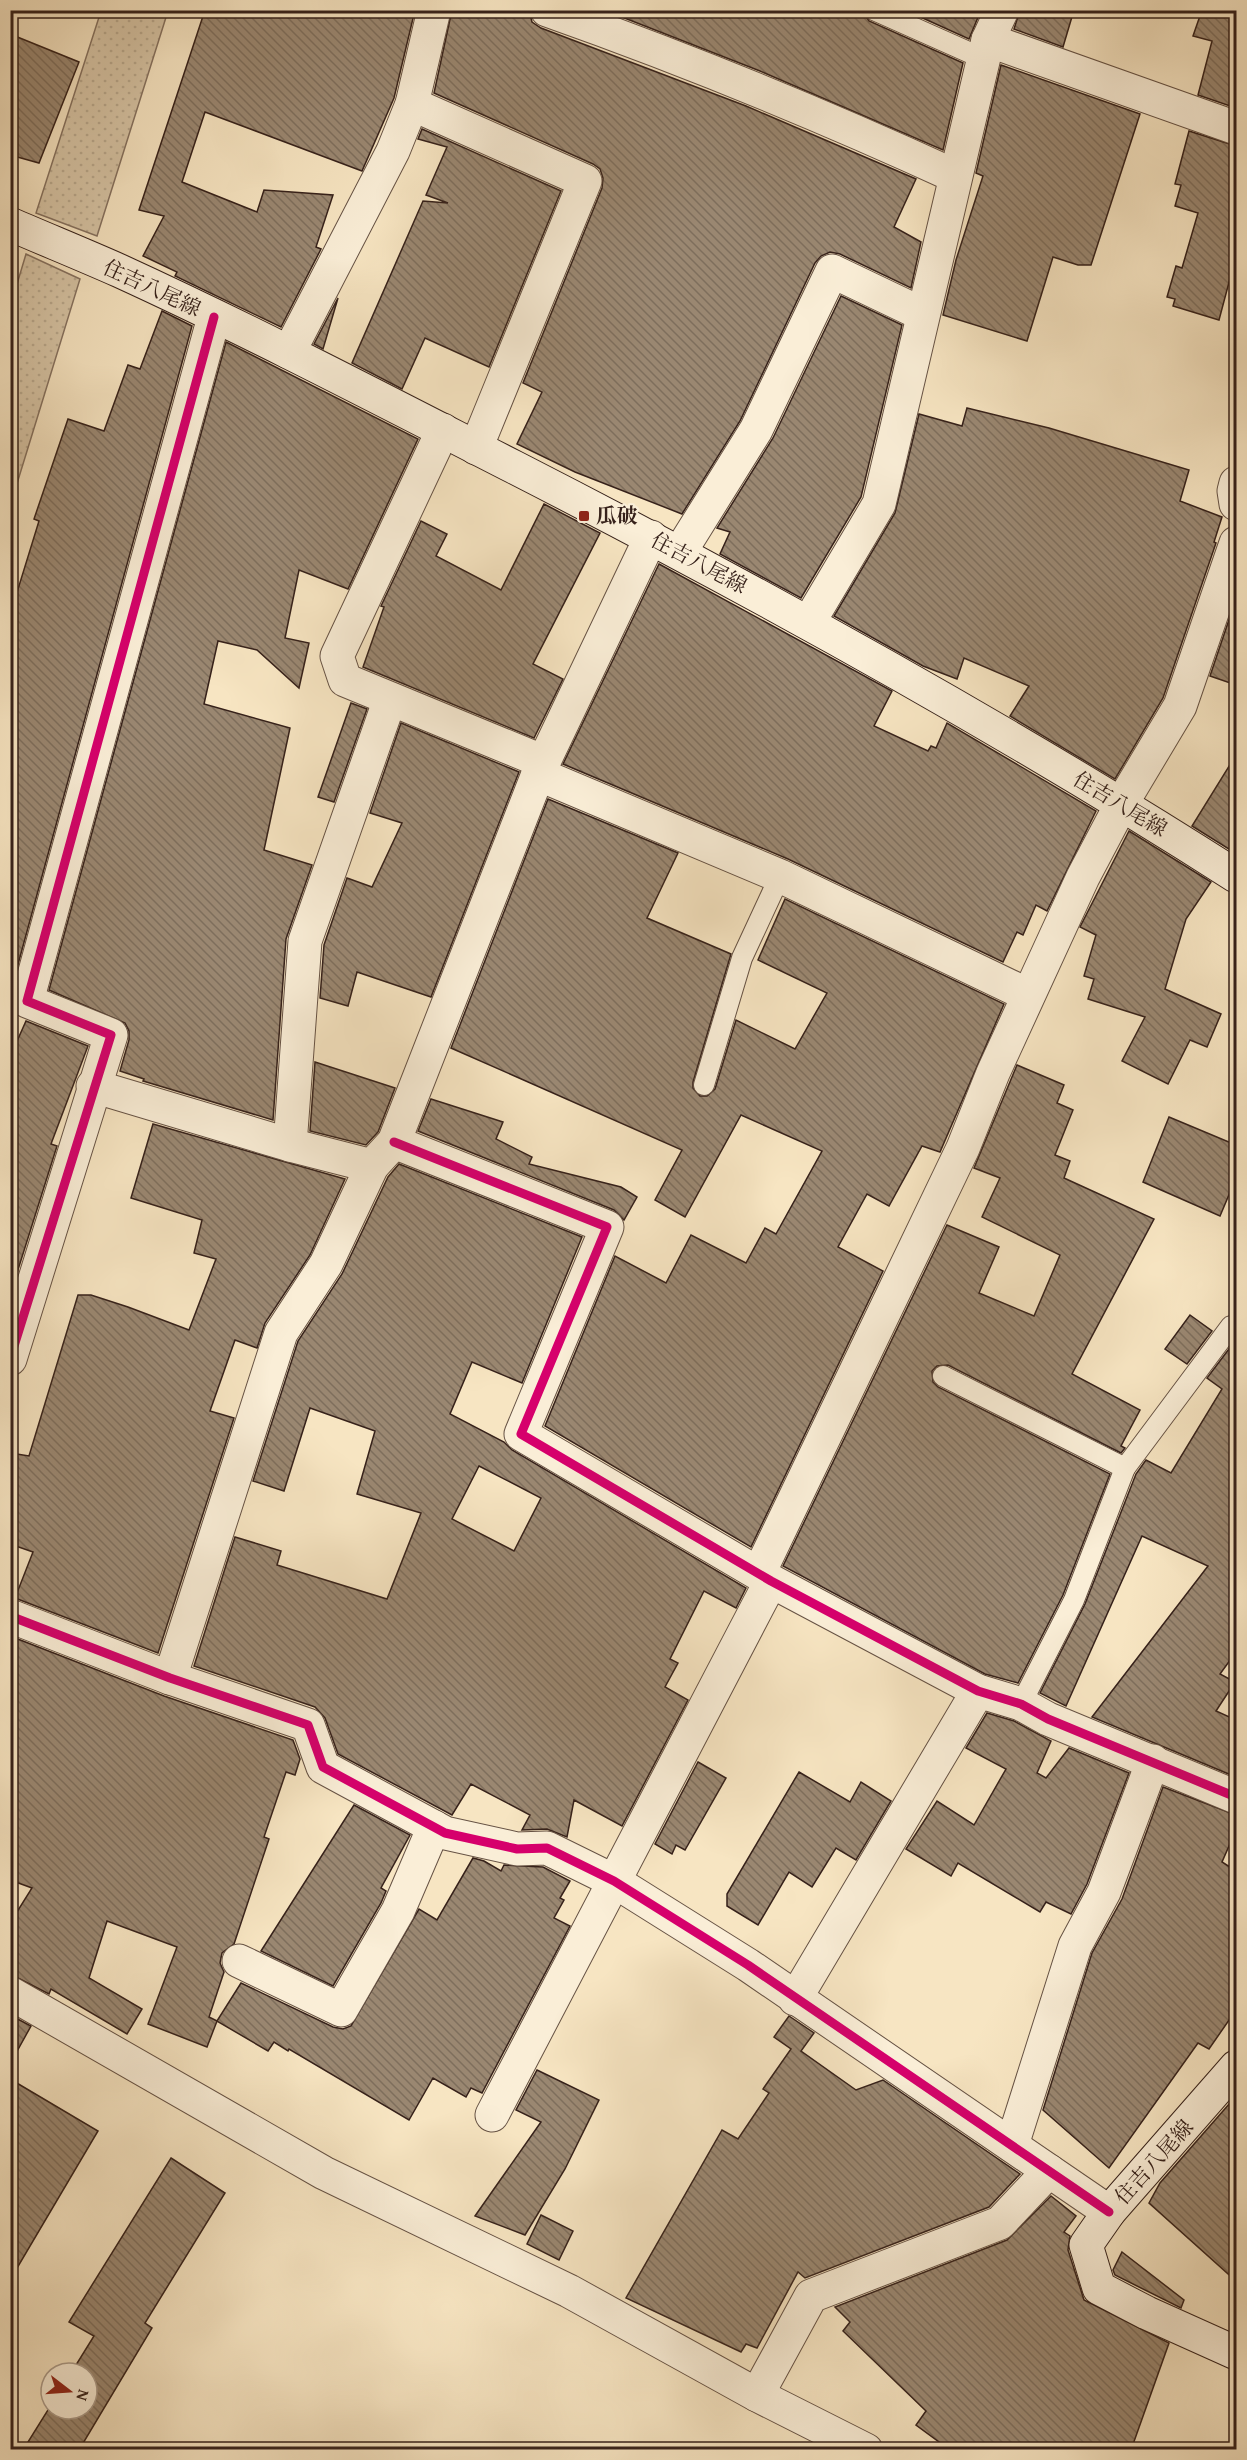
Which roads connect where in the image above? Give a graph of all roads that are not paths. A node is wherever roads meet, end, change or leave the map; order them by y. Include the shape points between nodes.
1 (434, 10) edge
2 (547, 10) edge
3 (874, 10) edge
4 (1002, 10) edge
5 (986, 50) junction
6 (412, 104) junction
7 (1236, 128) edge
8 (956, 176) junction
9 (10, 224) edge
10 (922, 314) junction
11 (214, 317) junction
12 (289, 352) junction
13 (443, 430) junction
14 (476, 448) junction
15 (1236, 483) edge
16 (1236, 504) edge
17 (651, 537) junction
18 (1236, 543) edge
19 (680, 552) junction
20 (809, 622) junction
21 (390, 699) junction
22 (541, 768) junction
23 (1122, 803) junction
24 (780, 876) junction
25 (1236, 876) edge
26 (1028, 995) junction
27 (704, 1085) dead end
28 (93, 1086) junction
29 (394, 1142) junction
30 (290, 1145) junction
31 (372, 1166) junction
32 (1236, 1329) edge
33 (10, 1359) edge
34 (943, 1376) dead end
35 (1125, 1468) junction
36 (765, 1577) junction
37 (10, 1616) edge
38 (170, 1678) junction
39 (978, 1691) junction
40 (1021, 1704) junction
41 (1153, 1761) junction
42 (1236, 1797) edge
43 (434, 1827) junction
44 (614, 1881) junction
45 (239, 1961) dead end
46 (10, 1993) edge
47 (795, 1999) junction
48 (1236, 2067) edge
49 (492, 2115) dead end
50 (1012, 2145) junction
51 (1049, 2171) junction
52 (1109, 2212) junction
53 (1236, 2353) edge
54 (757, 2395) junction
55 (866, 2450) edge

1 - 6 street
2 - 8 street via 835,121
3 - 5 lane
4 - 5 street
5 - 7 street
5 - 8 street
6 - 12 street via 393,151
6 - 14 street via 585,181
8 - 10 street
9 - 11 street, 住吉八尾線
10 - 19 street via 832,271 756,430
10 - 20 street via 879,504
11 - 12 street, 住吉八尾線
11 - 28 street via 27,1001 111,1035
12 - 13 street, 住吉八尾線
13 - 14 street, 住吉八尾線
13 - 21 street via 337,656 345,680
14 - 17 street, 住吉八尾線
15 - 16 street
17 - 19 street, 住吉八尾線
17 - 22 street
18 - 23 street via 1180,706
19 - 20 street, 住吉八尾線
20 - 23 street, 住吉八尾線
21 - 22 street
21 - 30 street via 305,941
22 - 24 street
22 - 29 street
23 - 25 street, 住吉八尾線
23 - 26 street
24 - 26 street
24 - 27 lane via 741,958
26 - 36 street via 963,1148
28 - 30 street
28 - 33 street
29 - 31 street
29 - 36 street via 608,1227 521,1434
30 - 31 street
31 - 38 street via 326,1264 281,1333
32 - 35 lane via 1231,1326
34 - 35 lane
35 - 40 lane via 1074,1599
36 - 39 street
36 - 44 street
37 - 38 street
38 - 43 street via 308,1725 322,1767
39 - 40 street
39 - 47 street
40 - 41 street via 1048,1719
41 - 42 street
41 - 50 street via 1104,1892 1075,1946
43 - 44 street via 517,1849 547,1848
43 - 45 street via 398,1911 341,2010
44 - 47 street
44 - 49 street
46 - 54 street via 324,2173 568,2291
47 - 50 street
48 - 52 street, 住吉八尾線
50 - 51 street
51 - 52 street
51 - 54 street via 1000,2223 811,2296
52 - 53 street, 住吉八尾線 via 1086,2246 1099,2288
54 - 55 street

